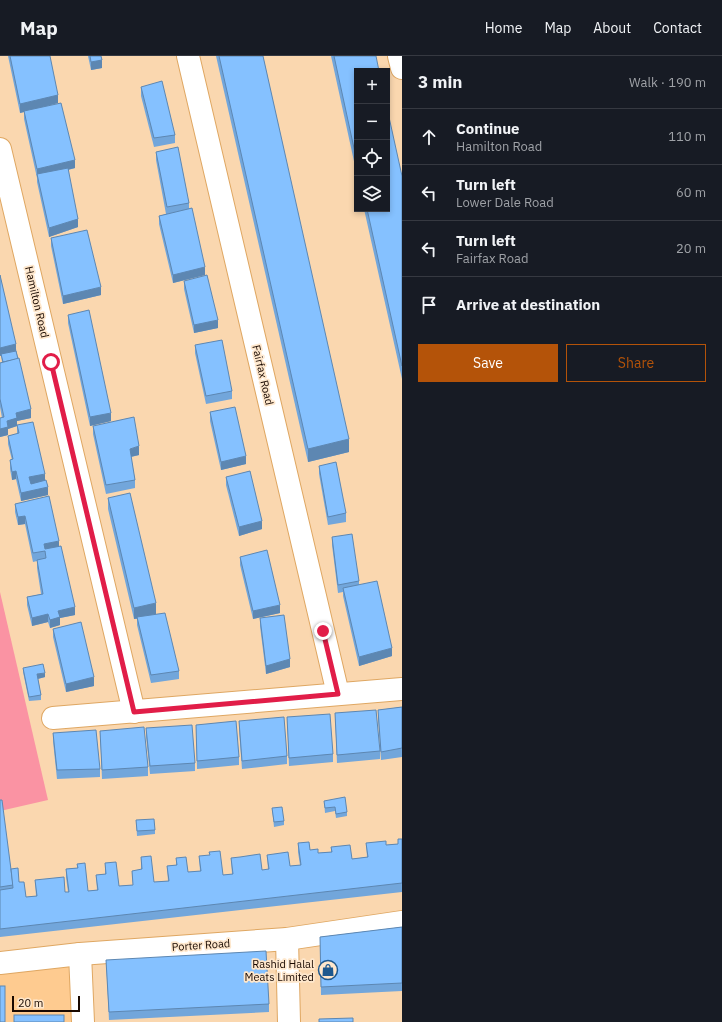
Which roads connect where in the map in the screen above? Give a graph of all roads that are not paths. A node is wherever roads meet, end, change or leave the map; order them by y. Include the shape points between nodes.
1 (188, 56) edge
2 (399, 56) edge
3 (402, 68) edge
4 (0, 149) edge
5 (402, 689) edge
6 (338, 694) junction
7 (134, 712) junction
8 (53, 718) dead end
9 (402, 922) edge
10 (287, 939) junction
11 (80, 954) junction
12 (0, 963) edge
13 (82, 1022) edge
14 (289, 1022) edge

1 - 6 street, Fairfax Road
2 - 3 street
4 - 7 street, Hamilton Road
5 - 6 street
6 - 7 street
7 - 8 street
9 - 10 street, Porter Road
10 - 11 street, Porter Road
10 - 14 street
11 - 12 street, Porter Road
11 - 13 street

